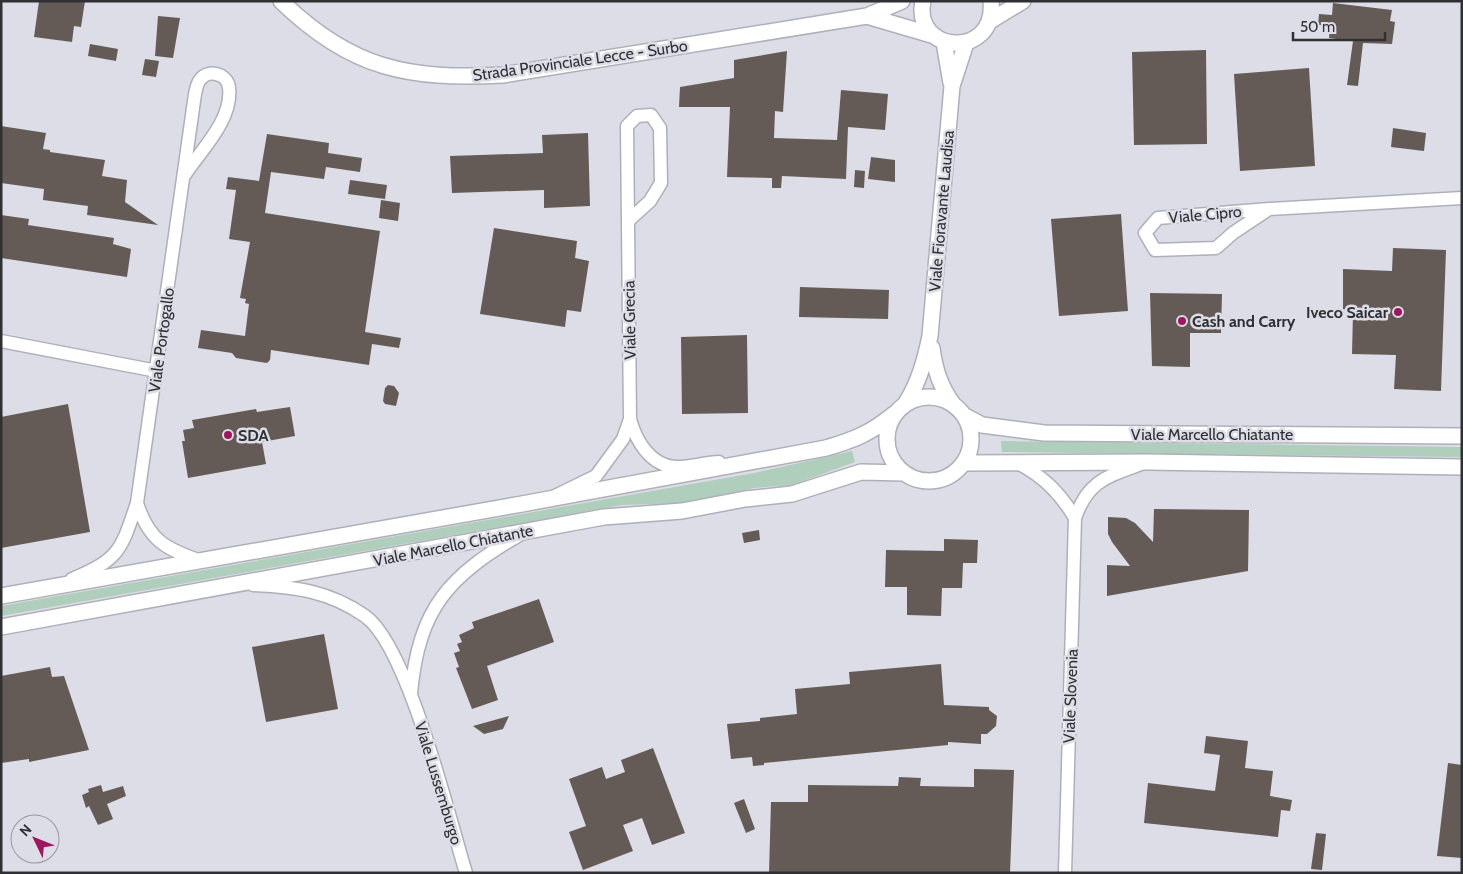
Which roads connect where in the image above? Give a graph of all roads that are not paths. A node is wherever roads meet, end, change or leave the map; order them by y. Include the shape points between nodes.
1 (281, 1) edge
2 (902, 1) edge
3 (923, 1) edge
4 (991, 1) edge
5 (1023, 1) edge
6 (867, 16) junction
7 (990, 21) junction
8 (939, 39) junction
9 (966, 42) junction
10 (952, 86) junction
11 (184, 176) junction
12 (1462, 198) edge
13 (1269, 209) junction
14 (628, 221) junction
15 (930, 336) junction
16 (1, 341) edge
17 (157, 370) junction
18 (906, 403) junction
19 (953, 404) junction
20 (894, 414) junction
21 (965, 416) junction
22 (630, 419) junction
23 (1462, 436) edge
24 (753, 462) junction
25 (1147, 462) junction
26 (963, 463) junction
27 (1018, 463) junction
28 (1462, 467) edge
29 (904, 474) junction
30 (549, 499) junction
31 (137, 503) junction
32 (1075, 518) junction
33 (526, 532) junction
34 (201, 561) junction
35 (243, 584) junction
36 (55, 587) junction
37 (1, 596) edge
38 (1, 627) edge
39 (411, 694) junction
40 (466, 873) edge
41 (1065, 873) edge

1 - 6 street, Strada Provinciale Lecce - Surbo via 332,43 361,58 396,70 464,77 503,75
2 - 6 street, Strada Provinciale Lecce - Surbo
3 - 8 street, Viale Fioravante Laudisa via 923,18
4 - 7 street
5 - 7 street
6 - 8 street, Strada Provinciale Lecce - Surbo
7 - 9 street via 984,30
8 - 9 street, Strada Provinciale Lecce - Surbo via 955,44
8 - 10 street, Viale Fioravante Laudisa
9 - 10 street, Viale Fioravante Laudisa
10 - 15 street, Viale Fioravante Laudisa
11 - 11 street, Viale Portogallo via 223,118 229,87 225,78 218,74 208,74 200,79 194,94
11 - 17 street, Viale Portogallo
12 - 13 street, Viale Cipro
13 - 13 street, Viale Cipro via 1158,218 1145,233 1155,250 1216,248
14 - 14 street, Viale Grecia via 650,201 661,183 660,128 651,115 637,116 627,126
14 - 22 street, Viale Grecia
15 - 18 street, Viale Fioravante Laudisa via 923,367
15 - 19 street, Viale Fioravante Laudisa via 934,366 942,388
16 - 17 street
17 - 31 street, Viale Portogallo
18 - 19 street, Viale Marcello Chiatante via 930,396
18 - 20 street, Viale Marcello Chiatante
19 - 21 street, Viale Marcello Chiatante
20 - 24 street, Viale Marcello Chiatante via 854,440
20 - 29 street, Viale Marcello Chiatante via 888,426 888,452
21 - 23 street, Viale Marcello Chiatante via 982,425 1044,433
21 - 26 street via 971,440
22 - 24 street, Viale Grecia via 634,437 658,462 676,467 712,462
22 - 30 street, Viale Grecia via 624,439 596,476
24 - 30 street, Viale Marcello Chiatante
25 - 27 street, Viale Marcello Chiatante
25 - 28 street, Viale Marcello Chiatante
25 - 32 street, Viale Slovenia via 1106,477 1093,486 1081,500
26 - 27 street, Viale Marcello Chiatante
26 - 29 street, Viale Marcello Chiatante via 942,479 916,480
27 - 32 street via 1052,486
29 - 33 street, Viale Marcello Chiatante via 861,472 792,494 682,511 604,517
30 - 34 street, Viale Marcello Chiatante
31 - 34 street via 147,528 161,544 172,552
31 - 36 street, Viale Portogallo via 114,558
32 - 41 street, Viale Slovenia
33 - 35 street, Viale Marcello Chiatante
33 - 39 street, Viale Lussemburgo via 470,567 434,607 413,668
34 - 36 street, Viale Marcello Chiatante
35 - 38 street, Viale Marcello Chiatante
35 - 39 street, Viale Lussemburgo via 303,588 344,603 367,617 386,639
36 - 37 street, Viale Marcello Chiatante
39 - 40 street, Viale Lussemburgo

